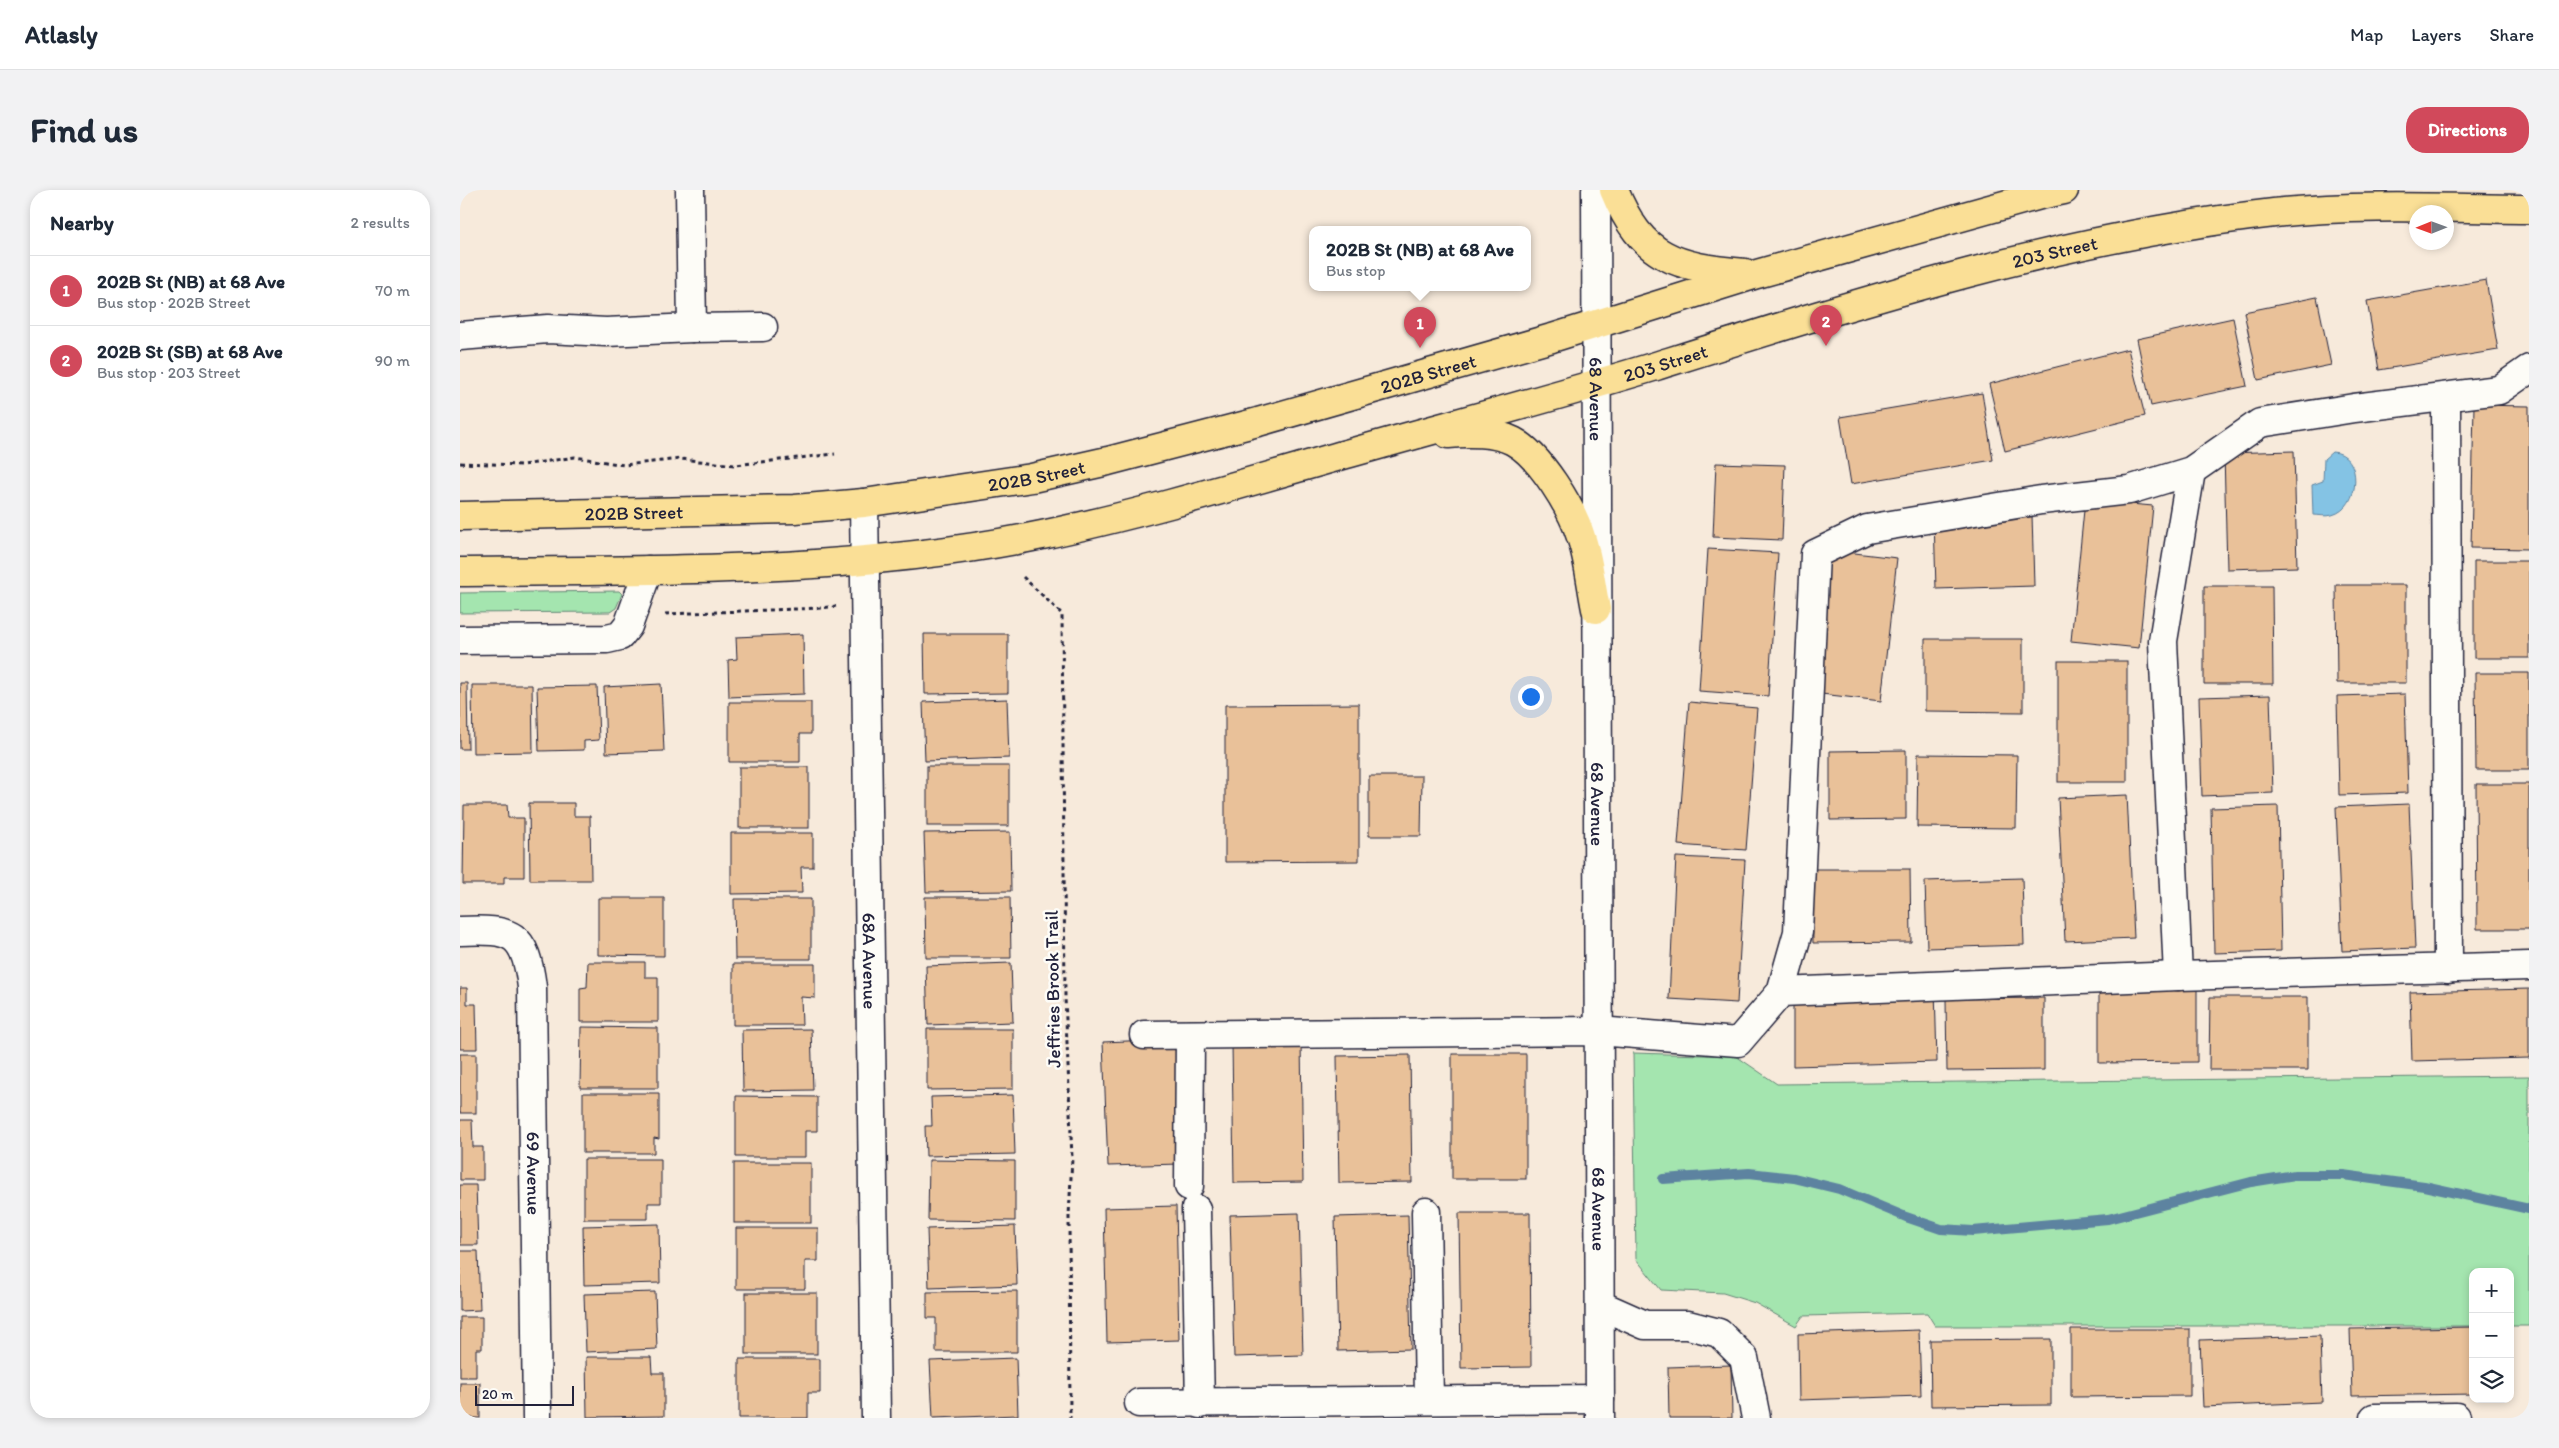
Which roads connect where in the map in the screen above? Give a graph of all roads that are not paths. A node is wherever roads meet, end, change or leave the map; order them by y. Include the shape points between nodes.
1 (690, 190) edge
2 (1596, 190) edge
3 (1614, 190) edge
4 (2064, 190) edge
5 (2529, 209) edge
6 (1757, 274) junction
7 (1596, 325) junction
8 (763, 327) dead end
9 (692, 328) junction
10 (460, 336) edge
11 (2529, 369) edge
12 (1595, 383) junction
13 (2446, 397) junction
14 (1402, 438) junction
15 (2191, 471) junction
16 (864, 504) junction
17 (460, 516) edge
18 (865, 561) junction
19 (648, 570) junction
20 (460, 572) edge
21 (1596, 609) junction
22 (460, 640) edge
23 (460, 931) edge
24 (2529, 966) edge
25 (2448, 969) junction
26 (2178, 976) junction
27 (1782, 992) junction
28 (1598, 1031) junction
29 (1144, 1035) dead end
30 (1190, 1035) junction
31 (1426, 1212) dead end
32 (1600, 1305) junction
33 (1429, 1400) junction
34 (1139, 1403) dead end
35 (1200, 1404) junction
36 (1600, 1408) edge
37 (2456, 1416) dead end
38 (536, 1418) edge
39 (876, 1418) edge
40 (1756, 1418) edge
41 (2374, 1418) edge

1 - 9 street
2 - 7 street, 68 Avenue
3 - 6 main road via 1625,216 1653,251 1681,264
4 - 6 main road
5 - 12 main road, 203 Street via 2369,207 2275,213 2060,249 1908,289
6 - 7 main road
7 - 12 street, 68 Avenue
7 - 16 main road, 202B Street via 1258,422 1108,461 1032,478
8 - 9 street
9 - 10 street via 606,332 548,329
11 - 13 street via 2499,390
12 - 14 main road
12 - 21 street, 68 Avenue
13 - 15 street via 2260,423
13 - 25 street
14 - 18 main road via 1122,517 1010,541
14 - 21 main road via 1470,432 1512,440 1532,457 1561,493 1581,537
15 - 26 street via 2163,641
15 - 27 street via 2129,490 2041,500 1867,529 1815,554 1798,932
16 - 17 main road, 202B Street via 795,509
16 - 18 street, 68A Avenue
18 - 19 main road
18 - 39 street, 68A Avenue
19 - 20 main road
19 - 22 street via 628,626 620,636 606,639
21 - 28 street, 68 Avenue
23 - 38 street, 69 Avenue via 488,930 512,935 523,947 529,964 532,987
24 - 25 street
25 - 26 street
26 - 27 street
27 - 28 street via 1738,1042
28 - 30 street
28 - 32 street, 68 Avenue
29 - 30 street
30 - 35 street
31 - 33 street
32 - 36 street, 68 Avenue
32 - 40 street via 1645,1325 1688,1324 1719,1333 1744,1358
33 - 35 street
33 - 36 street
34 - 35 street
37 - 41 street

